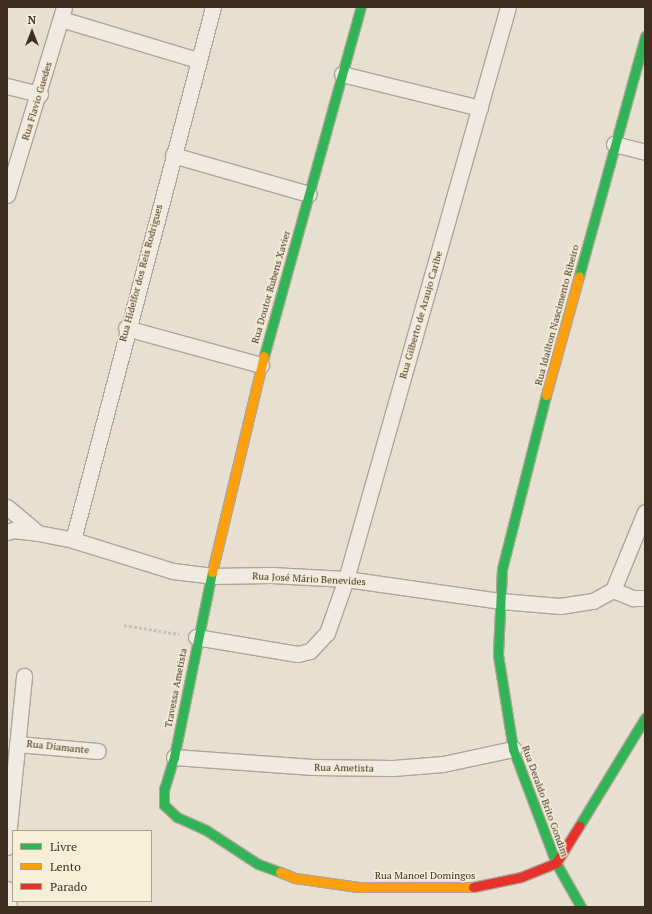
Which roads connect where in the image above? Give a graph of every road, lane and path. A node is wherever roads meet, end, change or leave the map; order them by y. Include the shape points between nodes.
1 (213, 7) edge
2 (361, 7) edge
3 (508, 7) edge
4 (63, 13) edge
5 (645, 36) edge
6 (198, 60) junction
7 (342, 74) junction
8 (7, 86) edge
9 (40, 94) junction
10 (480, 108) junction
11 (614, 144) junction
12 (645, 152) edge
13 (173, 155) junction
14 (309, 194) junction
15 (7, 195) edge
16 (126, 328) junction
17 (261, 365) junction
18 (7, 506) edge
19 (645, 512) edge
20 (7, 532) edge
21 (38, 533) junction
22 (73, 540) junction
23 (210, 576) junction
24 (346, 579) junction
25 (612, 590) junction
26 (645, 598) edge
27 (501, 601) junction
28 (124, 625) dead end
29 (196, 637) junction
30 (24, 676) dead end
31 (645, 718) edge
32 (17, 744) junction
33 (513, 749) junction
34 (98, 751) dead end
35 (174, 757) junction
36 (164, 805) joint
37 (7, 847) edge
38 (556, 863) junction
39 (7, 889) edge
40 (9, 907) edge
41 (581, 907) edge

1 - 6 street, Rua Hidelfor dos Reis Rodrigues
2 - 7 street, Rua Doutor Rubens Xavier
3 - 10 street, Rua Gilberto de Araujo Caribe
4 - 6 street
4 - 9 street, Rua Flavio Guedes
5 - 11 street, Rua Idailton Nascimento Ribeiro
6 - 13 street, Rua Hidelfor dos Reis Rodrigues
7 - 10 street
7 - 14 street, Rua Doutor Rubens Xavier
8 - 9 street
9 - 15 street, Rua Flavio Guedes
10 - 24 street, Rua Gilberto de Araujo Caribe
11 - 12 street
11 - 27 street, Rua Idailton Nascimento Ribeiro via 518,498 502,569
13 - 14 street
13 - 16 street, Rua Hidelfor dos Reis Rodrigues
14 - 17 street, Rua Doutor Rubens Xavier
16 - 17 street
16 - 22 street, Rua Hidelfor dos Reis Rodrigues
17 - 23 street, Rua Doutor Rubens Xavier
18 - 21 street, Rua José Mário Benevides
19 - 25 street
20 - 21 street via 13,530
21 - 22 street, Rua José Mário Benevides
22 - 23 street, Rua José Mário Benevides via 144,563
23 - 24 street, Rua José Mário Benevides via 271,575
23 - 29 street, Travessa Ametista
24 - 27 street, Rua José Mário Benevides
24 - 29 street, Rua Gilberto de Araujo Caribe via 327,633 310,651 298,654
25 - 26 street via 633,598
25 - 27 street, Rua José Mário Benevides via 593,601 560,606
27 - 33 street, Rua Deraldo Brito Gondim via 498,655
28 - 29 path
29 - 35 street, Travessa Ametista
30 - 32 street, Rua Diamante
31 - 38 street
32 - 34 street, Rua Diamante
32 - 37 street, Rua Diamante
33 - 35 street, Rua Ametista via 443,764 393,768 313,767
33 - 38 street, Rua Deraldo Brito Gondim
35 - 36 street, Travessa Ametista via 164,789
36 - 38 street, Rua Manoel Domingos via 177,817 206,830 258,864 295,878 358,886 483,887 521,877
38 - 41 street, Rua Deraldo Brito Gondim
39 - 40 street

